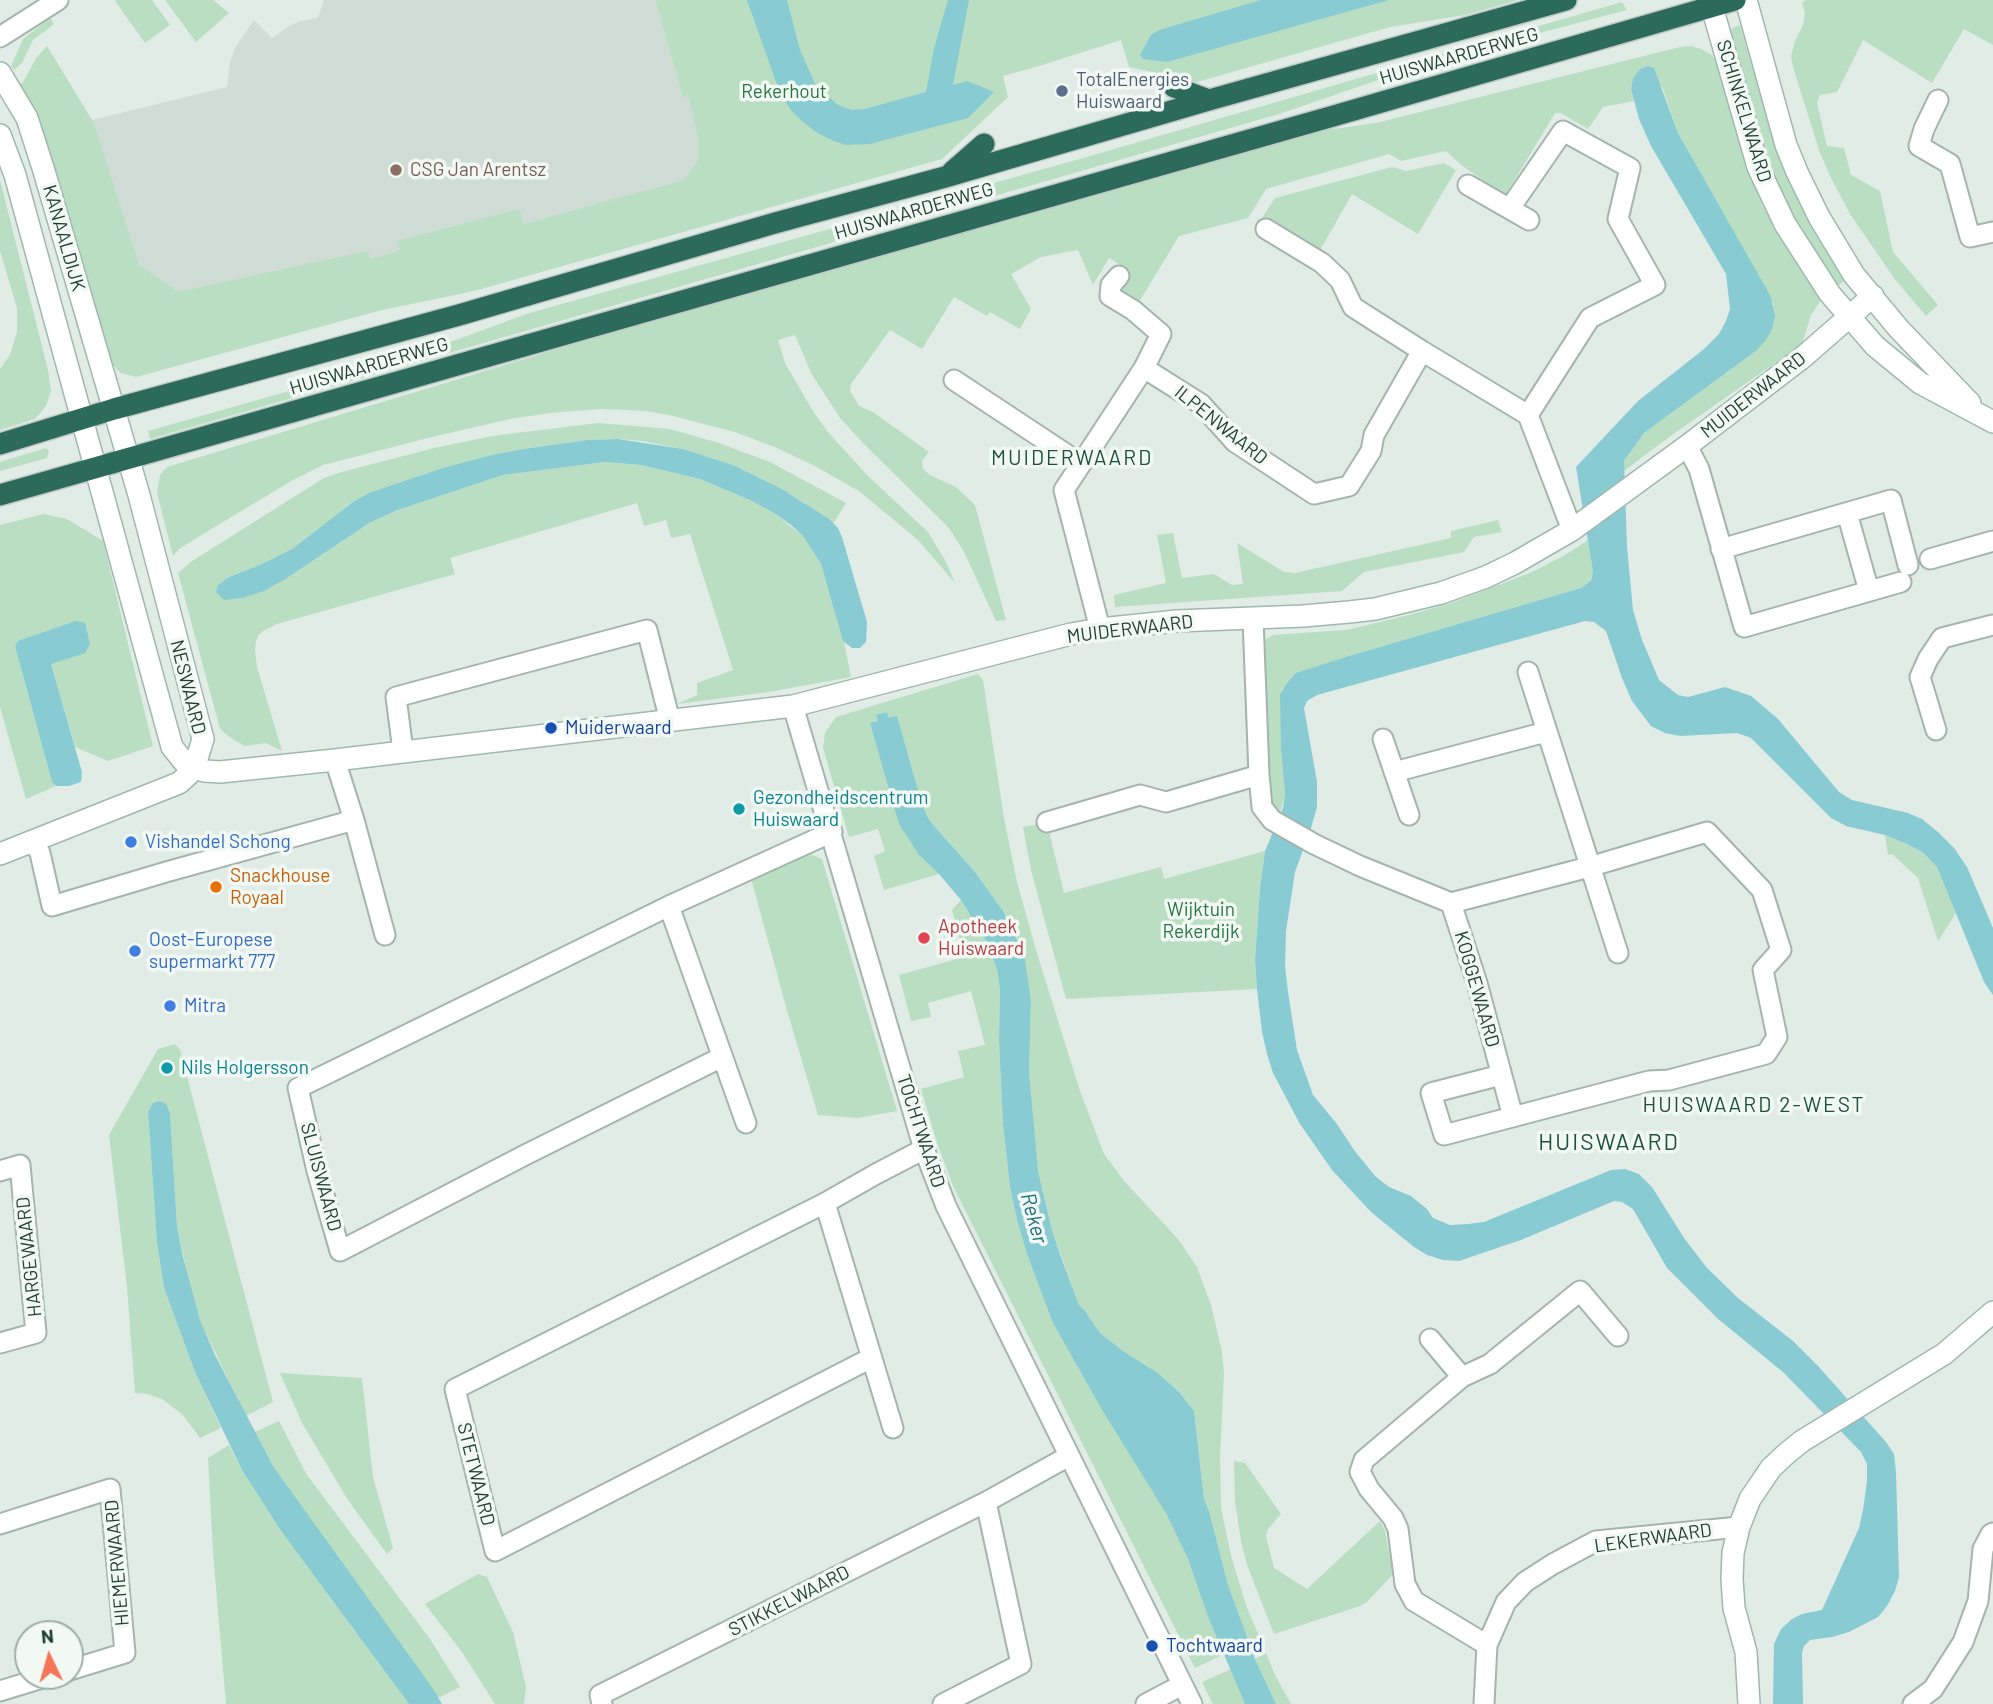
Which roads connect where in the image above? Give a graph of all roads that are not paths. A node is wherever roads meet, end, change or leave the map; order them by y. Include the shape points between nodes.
1 (58, 0) edge
2 (1566, 0) edge
3 (1735, 0) edge
4 (1746, 0) edge
5 (1711, 3) edge
6 (0, 37) edge
7 (0, 73) edge
8 (1174, 87) dead end
9 (1209, 100) junction
10 (1938, 100) dead end
11 (0, 135) edge
12 (984, 144) dead end
13 (945, 177) junction
14 (1468, 185) dead end
15 (1510, 208) junction
16 (1530, 220) dead end
17 (1266, 229) dead end
18 (1993, 232) edge
19 (1119, 276) dead end
20 (1873, 296) junction
21 (1849, 318) junction
22 (1422, 351) junction
23 (1144, 368) junction
24 (954, 380) dead end
25 (114, 409) junction
26 (1528, 415) junction
27 (83, 419) junction
28 (1989, 420) edge
29 (0, 444) edge
30 (1687, 446) junction
31 (128, 459) junction
32 (1081, 464) junction
33 (96, 468) junction
34 (0, 495) edge
35 (1847, 513) junction
36 (1576, 527) junction
37 (1993, 541) edge
38 (1721, 549) junction
39 (1930, 559) dead end
40 (1869, 591) junction
41 (1252, 618) junction
42 (1993, 625) edge
43 (1100, 629) junction
44 (1528, 672) dead end
45 (793, 706) junction
46 (670, 722) junction
47 (1936, 730) dead end
48 (1546, 732) junction
49 (1383, 739) dead end
50 (403, 751) junction
51 (335, 760) junction
52 (192, 768) junction
53 (1394, 772) junction
54 (1259, 775) junction
55 (1409, 815) dead end
56 (354, 820) junction
57 (1047, 822) dead end
58 (832, 832) junction
59 (33, 841) junction
60 (0, 854) edge
61 (1589, 867) junction
62 (1451, 903) junction
63 (669, 906) junction
64 (385, 935) dead end
65 (1618, 953) dead end
66 (722, 1057) junction
67 (1501, 1075) junction
68 (1513, 1117) junction
69 (746, 1123) dead end
70 (924, 1149) junction
71 (0, 1171) edge
72 (825, 1203) junction
73 (1993, 1312) edge
74 (1618, 1336) dead end
75 (1430, 1339) dead end
76 (0, 1343) edge
77 (871, 1358) junction
78 (1462, 1377) junction
79 (894, 1428) dead end
80 (1069, 1456) junction
81 (986, 1502) junction
82 (0, 1524) edge
83 (1739, 1527) junction
84 (1993, 1533) edge
85 (1487, 1645) junction
86 (84, 1666) edge
87 (1182, 1685) junction
88 (602, 1704) edge
89 (943, 1704) edge
90 (1146, 1704) edge
91 (1192, 1704) edge
92 (1484, 1704) edge
93 (1749, 1704) edge
94 (1913, 1704) edge

1 - 6 street
2 - 9 highway, HUISWAARDERWEG
3 - 5 highway, HUISWAARDERWEG
4 - 20 street, SCHINKELWAARD via 1797,172 1854,275
5 - 21 street, SCHINKELWAARD via 1769,193
5 - 31 highway, HUISWAARDERWEG via 1343,113
7 - 25 street, KANAALDIJK via 27,118
8 - 9 highway
9 - 13 highway, HUISWAARDERWEG
10 - 18 street via 1919,146 1950,164 1970,237
11 - 27 street, KANAALDIJK
12 - 13 highway
13 - 25 highway, HUISWAARDERWEG
14 - 15 street
15 - 16 street
15 - 26 street via 1563,131 1630,168 1618,219 1655,285 1590,318
17 - 22 street via 1322,262 1340,280 1353,307
19 - 23 street via 1111,285 1111,296 1161,334
20 - 21 street, MUIDERWAARD
20 - 28 street, SCHINKELWAARD via 1899,329
21 - 28 street, SCHINKELWAARD via 1920,383
21 - 30 street, MUIDERWAARD
22 - 23 street, ILPENWAARD via 1349,486 1314,494 1235,443 1201,404
22 - 26 street
23 - 32 street
24 - 32 street
25 - 27 highway, HUISWAARDERWEG
25 - 31 street
26 - 36 street
27 - 29 highway, HUISWAARDERWEG
27 - 33 street
30 - 36 street, MUIDERWAARD
30 - 38 street via 1699,469
31 - 33 highway, HUISWAARDERWEG
31 - 52 street, NESWAARD via 203,739
32 - 43 street via 1064,490
33 - 34 highway, HUISWAARDERWEG
33 - 52 street, NESWAARD via 172,747
35 - 38 street
35 - 40 street
35 - 40 street via 1891,500 1905,573
36 - 41 street, MUIDERWAARD via 1515,563 1441,593 1349,612
37 - 39 street
38 - 40 street via 1744,627
41 - 43 street, MUIDERWAARD
41 - 54 street
42 - 47 street via 1942,638 1928,659 1920,677
43 - 45 street, MUIDERWAARD
44 - 48 street
45 - 46 street, MUIDERWAARD
45 - 58 street, TOCHTWAARD
46 - 50 street, MUIDERWAARD
46 - 50 street via 647,630 396,697
48 - 53 street
48 - 61 street
49 - 53 street
50 - 51 street, MUIDERWAARD
51 - 52 street, MUIDERWAARD via 220,772
51 - 56 street
52 - 59 street via 174,786
53 - 55 street
54 - 57 street via 1166,802 1140,795
54 - 62 street via 1262,807 1272,820 1360,866
56 - 59 street via 52,906
56 - 64 street
58 - 63 street, SLUISWAARD
58 - 70 street, TOCHTWAARD
59 - 60 street
61 - 62 street
61 - 65 street
61 - 68 street via 1707,832 1762,890 1781,950 1763,970 1777,1037 1766,1054
62 - 67 street, KOGGEWAARD
63 - 66 street
63 - 66 street, SLUISWAARD via 298,1088 341,1251
66 - 69 street
67 - 68 street, KOGGEWAARD
67 - 68 street via 1431,1093 1444,1135
70 - 72 street, STETWAARD
70 - 80 street, TOCHTWAARD via 946,1206
71 - 76 street, HARGEWAARD via 20,1165 36,1333
72 - 77 street
72 - 77 street, STETWAARD via 455,1389 495,1551
73 - 83 street via 1944,1354 1786,1454 1750,1499
74 - 78 street via 1580,1292 1490,1364
75 - 78 street
77 - 79 street
78 - 85 street via 1364,1460 1360,1472 1398,1529 1405,1584 1414,1601
80 - 81 street, STIKKELWAARD
80 - 87 street, TOCHTWAARD
81 - 88 street, STIKKELWAARD via 600,1695
81 - 89 street via 1021,1664
82 - 86 street, HIEMERWAARD via 110,1489 125,1653
83 - 85 street, LEKERWAARD via 1596,1542 1525,1582 1506,1602
83 - 93 street via 1731,1579 1746,1652
84 - 94 street via 1983,1549 1978,1601 1964,1642 1933,1689
85 - 92 street, LEKERWAARD
87 - 90 street
87 - 91 street, TOCHTWAARD

